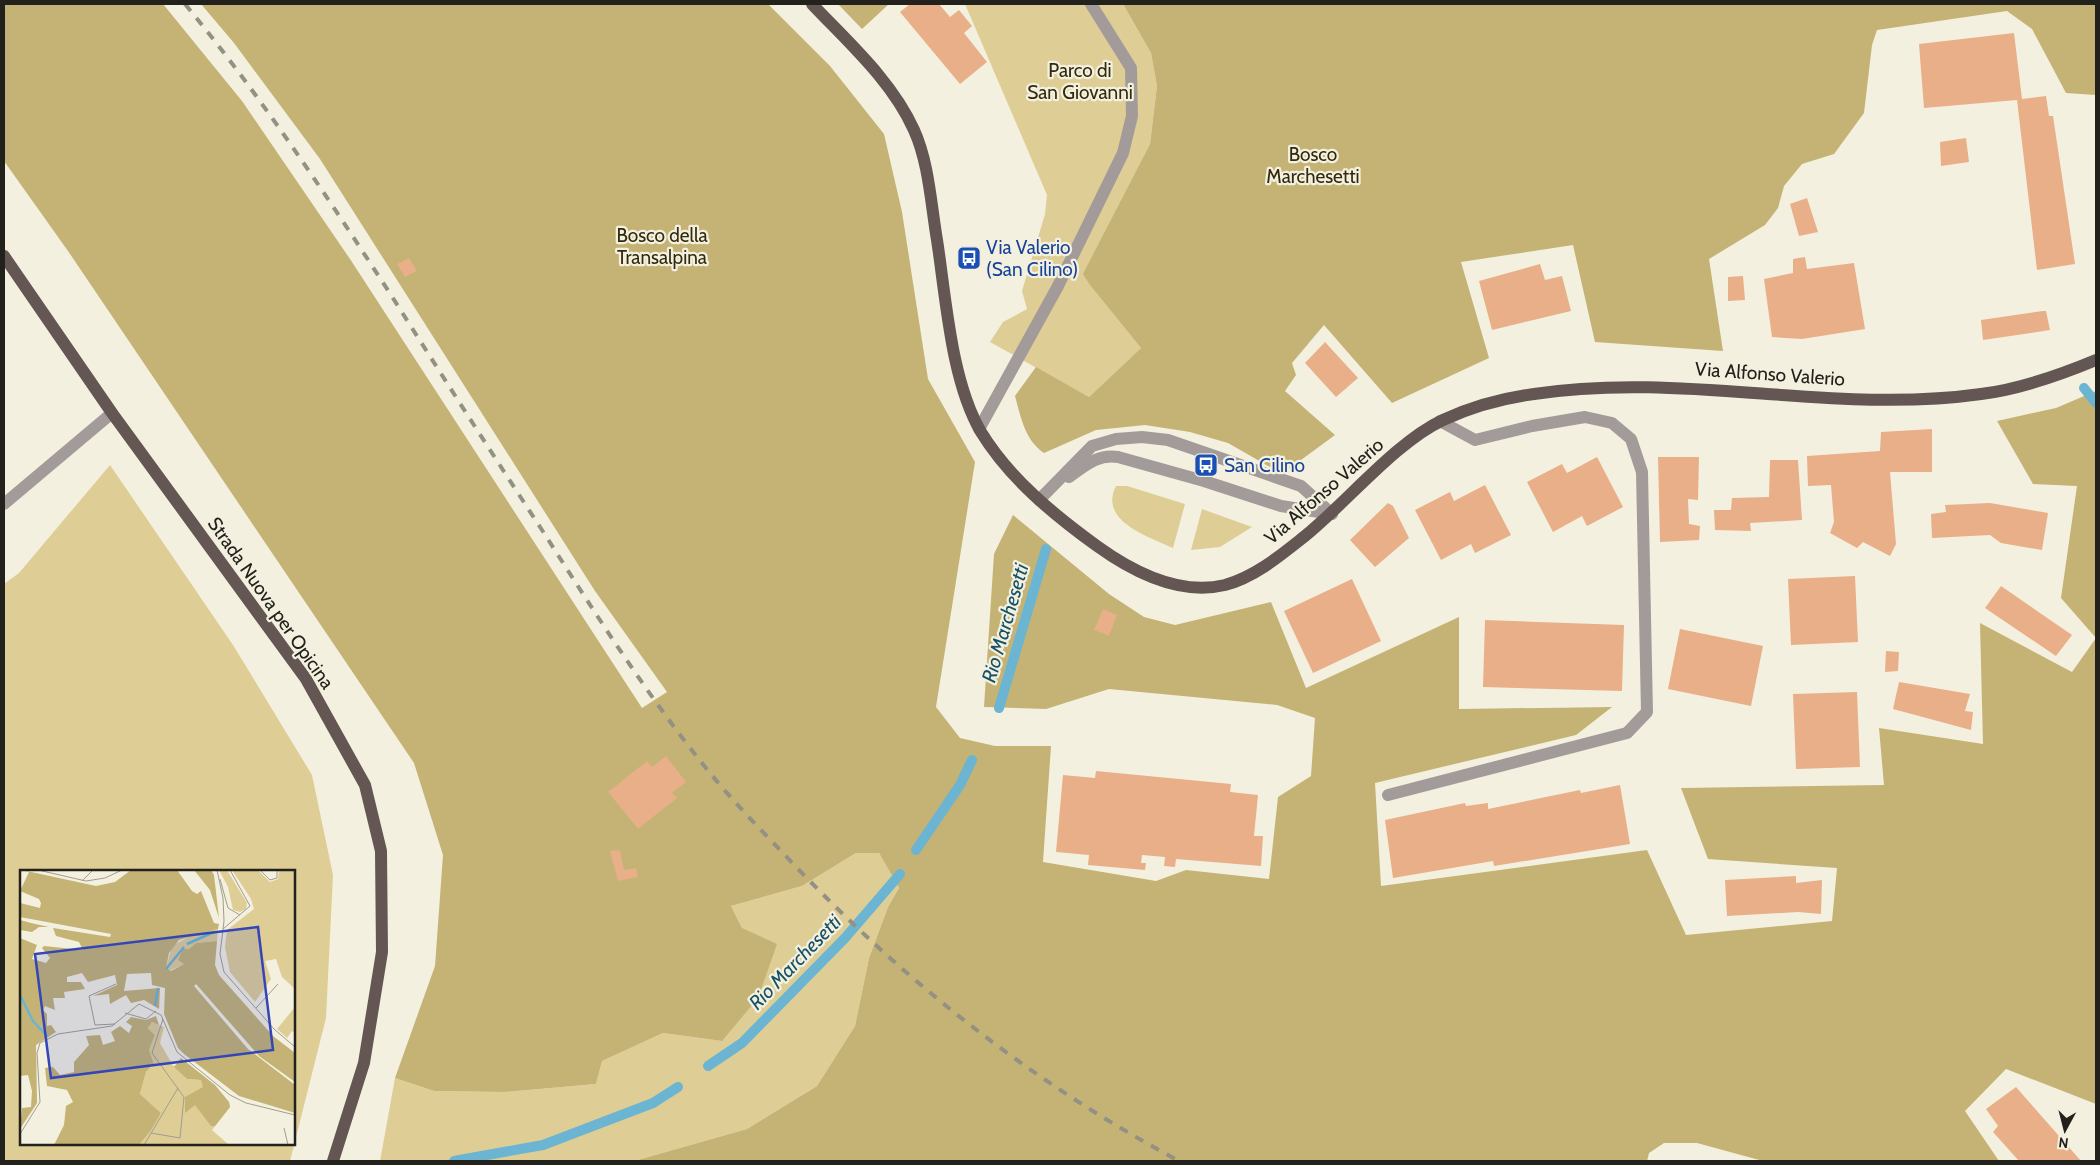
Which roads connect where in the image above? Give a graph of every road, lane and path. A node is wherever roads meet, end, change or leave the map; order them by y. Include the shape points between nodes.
1 (812, 4) edge
2 (1091, 4) edge
3 (4, 256) edge
4 (2096, 360) edge
5 (112, 413) junction
6 (1440, 422) junction
7 (979, 429) junction
8 (1039, 500) junction
9 (4, 504) edge
10 (1332, 514) junction
11 (1388, 795) dead end
12 (333, 1161) edge

1 - 7 main road, Via Alfonso Valerio via 892,92 915,132 926,173 952,340 964,389
2 - 7 street via 1131,68 1132,116 1123,153 1058,286
3 - 5 main road, Strada Nuova per Opicina
4 - 6 main road, Via Alfonso Valerio via 2058,376 1985,394 1874,400 1684,387 1629,387 1531,394 1474,408
5 - 9 street
5 - 12 main road, Strada Nuova per Opicina via 306,679 365,785 380,852 382,952 364,1063
6 - 10 main road, Via Alfonso Valerio via 1400,451
6 - 11 street via 1475,440 1585,417 1612,423 1631,439 1642,472 1647,712 1628,733
7 - 8 main road, Via Alfonso Valerio via 999,457
8 - 10 street via 1094,459 1108,456 1281,506
8 - 10 street via 1092,446 1116,439 1142,437 1176,443 1301,486
8 - 10 main road, Via Alfonso Valerio via 1114,558 1156,581 1192,587 1222,586 1253,575

